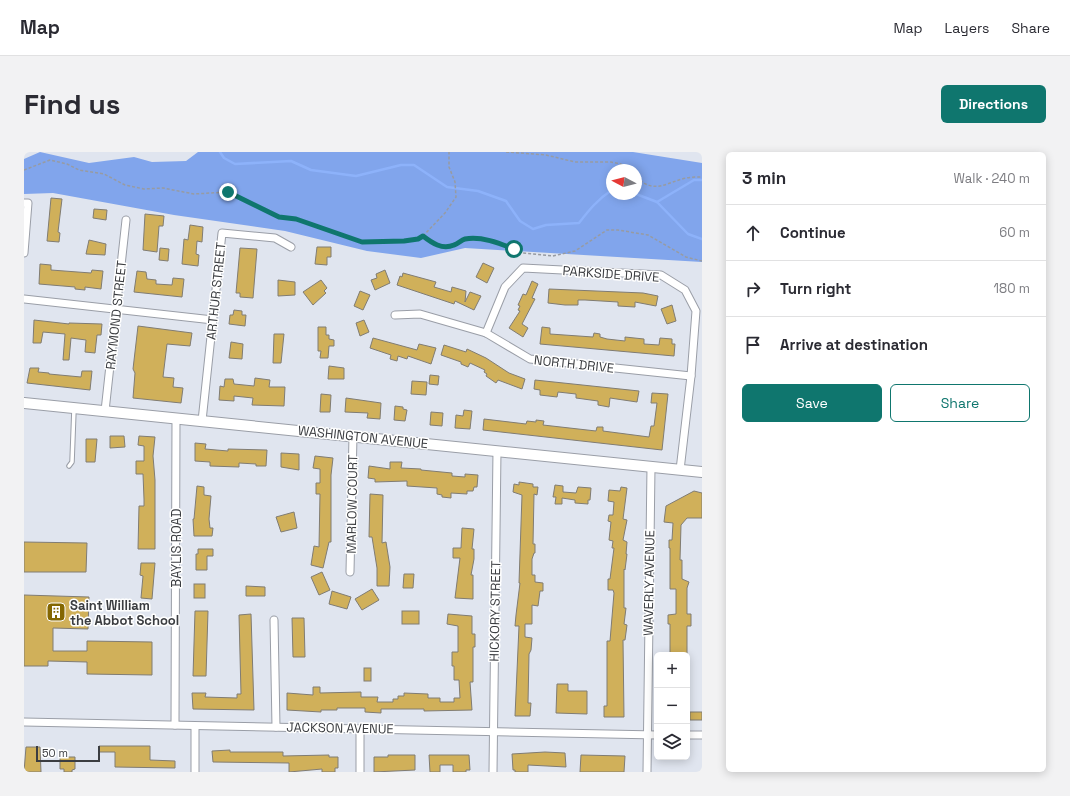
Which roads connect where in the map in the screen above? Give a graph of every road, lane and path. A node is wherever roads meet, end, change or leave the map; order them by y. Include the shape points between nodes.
1 (449, 152) edge
2 (506, 152) edge
3 (621, 164) edge
4 (24, 170) edge
5 (702, 177) edge
6 (642, 182) edge
7 (26, 203) edge
8 (126, 220) dead end
9 (423, 236) junction
10 (291, 247) dead end
11 (24, 253) edge
12 (702, 261) edge
13 (24, 300) edge
14 (117, 310) junction
15 (395, 315) dead end
16 (213, 320) junction
17 (486, 334) junction
18 (691, 376) junction
19 (24, 402) edge
20 (74, 408) junction
21 (105, 411) junction
22 (176, 418) junction
23 (202, 421) junction
24 (353, 436) junction
25 (497, 451) junction
26 (68, 466) dead end
27 (651, 467) junction
28 (680, 470) junction
29 (702, 472) edge
30 (350, 572) dead end
31 (274, 620) dead end
32 (24, 722) edge
33 (175, 725) junction
34 (195, 726) junction
35 (276, 727) junction
36 (360, 729) junction
37 (493, 731) junction
38 (647, 734) junction
39 (654, 735) edge
40 (690, 735) edge
41 (702, 735) edge
42 (195, 772) edge
43 (360, 772) edge
44 (493, 772) edge
45 (647, 772) edge

1 - 9 path via 449,167 455,182 456,197
2 - 3 path via 546,155 574,162
4 - 9 path via 50,160 79,170 104,174 144,189 163,188 194,194 228,192 279,217 296,219 362,242 404,241
5 - 6 path via 685,178 669,185 654,186
7 - 11 street
8 - 14 street, RAYMOND STREET
9 - 12 path via 443,247 454,245 464,239 479,240 497,242 523,253 553,256 575,251 607,230 618,230 648,235 686,257
10 - 16 street, ARTHUR STREET via 275,238 222,233
13 - 14 street
14 - 16 street
14 - 21 street, RAYMOND STREET
15 - 17 street, NORTH DRIVE via 420,314
16 - 23 street, ARTHUR STREET
17 - 18 street, NORTH DRIVE via 530,359
17 - 18 street, PARKSIDE DRIVE via 505,288 523,268 661,275 685,290 696,311
18 - 28 street, PARKSIDE DRIVE
19 - 20 street, WASHINGTON AVENUE
20 - 21 street, WASHINGTON AVENUE
20 - 26 lane via 72,462
21 - 22 street, WASHINGTON AVENUE
22 - 23 street, WASHINGTON AVENUE
22 - 33 street, BAYLIS ROAD
23 - 24 street, WASHINGTON AVENUE
24 - 25 street, WASHINGTON AVENUE
24 - 30 street, MARLOW COURT
25 - 27 street, WASHINGTON AVENUE
25 - 37 street, HICKORY STREET
27 - 28 street, WASHINGTON AVENUE
27 - 38 street, WAVERLY AVENUE
28 - 29 street, WASHINGTON AVENUE
31 - 35 street
32 - 33 street, JACKSON AVENUE
33 - 34 street, JACKSON AVENUE
34 - 35 street, JACKSON AVENUE
34 - 42 street
35 - 36 street, JACKSON AVENUE
36 - 37 street, JACKSON AVENUE
36 - 43 street
37 - 38 street, JACKSON AVENUE
37 - 44 street, HICKORY STREET
38 - 39 street, JACKSON AVENUE
38 - 45 street, WAVERLY AVENUE
40 - 41 street

